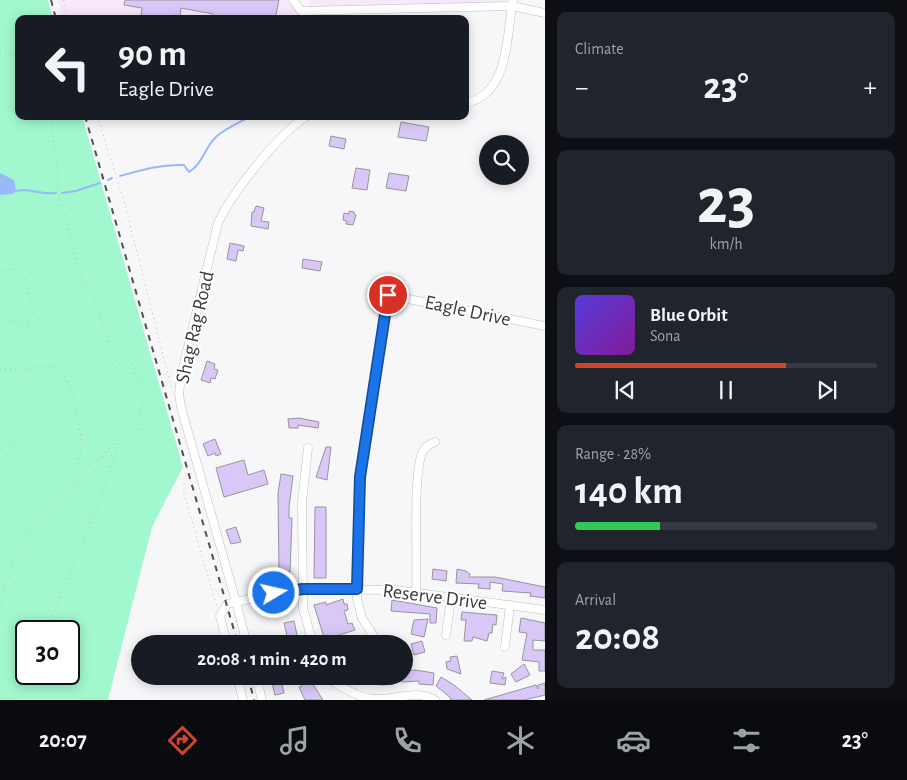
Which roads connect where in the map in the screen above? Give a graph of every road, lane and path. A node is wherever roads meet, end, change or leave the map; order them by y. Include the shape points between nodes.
1 (63, 0) edge
2 (293, 0) edge
3 (326, 0) edge
4 (512, 3) edge
5 (325, 10) junction
6 (544, 13) edge
7 (67, 15) edge
8 (0, 53) edge
9 (15, 56) edge
10 (469, 101) edge
11 (51, 120) edge
12 (98, 120) edge
13 (302, 120) edge
14 (0, 272) edge
15 (0, 317) edge
16 (544, 326) edge
17 (0, 369) edge
18 (172, 390) dead end
19 (36, 432) dead end
20 (435, 442) dead end
21 (118, 444) junction
22 (308, 448) dead end
23 (0, 449) edge
24 (115, 455) junction
25 (102, 457) junction
26 (83, 468) junction
27 (193, 472) dead end
28 (303, 589) junction
29 (357, 589) junction
30 (416, 593) junction
31 (451, 598) junction
32 (236, 602) junction
33 (510, 605) junction
34 (0, 606) edge
35 (544, 610) edge
36 (220, 616) junction
37 (50, 620) edge
38 (225, 635) edge
39 (245, 635) edge
40 (310, 635) edge
41 (373, 635) edge
42 (446, 635) dead end
43 (505, 647) dead end
44 (76, 685) edge
45 (239, 685) edge
46 (258, 685) edge
47 (340, 685) edge
48 (73, 700) edge
49 (243, 700) edge
50 (262, 700) edge
51 (435, 700) edge

1 - 7 path
2 - 5 street via 301,11
3 - 5 street
4 - 5 street
4 - 6 street
4 - 10 street via 497,83 480,98
8 - 9 path
11 - 21 path via 57,186 82,282 95,302 117,362 122,364 129,360 146,394 138,419 146,446 140,448 127,438
12 - 18 path via 124,201
13 - 32 street, Shag Rag Road via 285,134 243,183 218,223 179,394
14 - 15 path via 15,269 23,273 34,314 27,326
16 - 29 street, Eagle Drive via 388,295 360,477
17 - 26 path via 23,370 49,364 65,374 81,438 76,464
19 - 23 path
20 - 30 street via 422,452
21 - 24 path
21 - 25 path via 111,445
22 - 28 street via 302,502
24 - 25 path
24 - 37 path
25 - 26 path
26 - 34 path via 76,483 55,496 44,514 26,532 13,561
27 - 36 path via 184,476 184,494
28 - 29 street, Reserve Drive
28 - 32 street, Reserve Drive
28 - 40 street via 303,608
29 - 30 street, Reserve Drive
29 - 41 street via 362,618
30 - 31 street, Reserve Drive
31 - 33 street, Reserve Drive
31 - 42 street
32 - 36 street via 226,604
32 - 39 street, Shag Rag Road
33 - 35 street, Reserve Drive
33 - 43 street
36 - 38 street
44 - 48 path
45 - 49 street
46 - 50 street
47 - 51 street via 378,700 414,694

